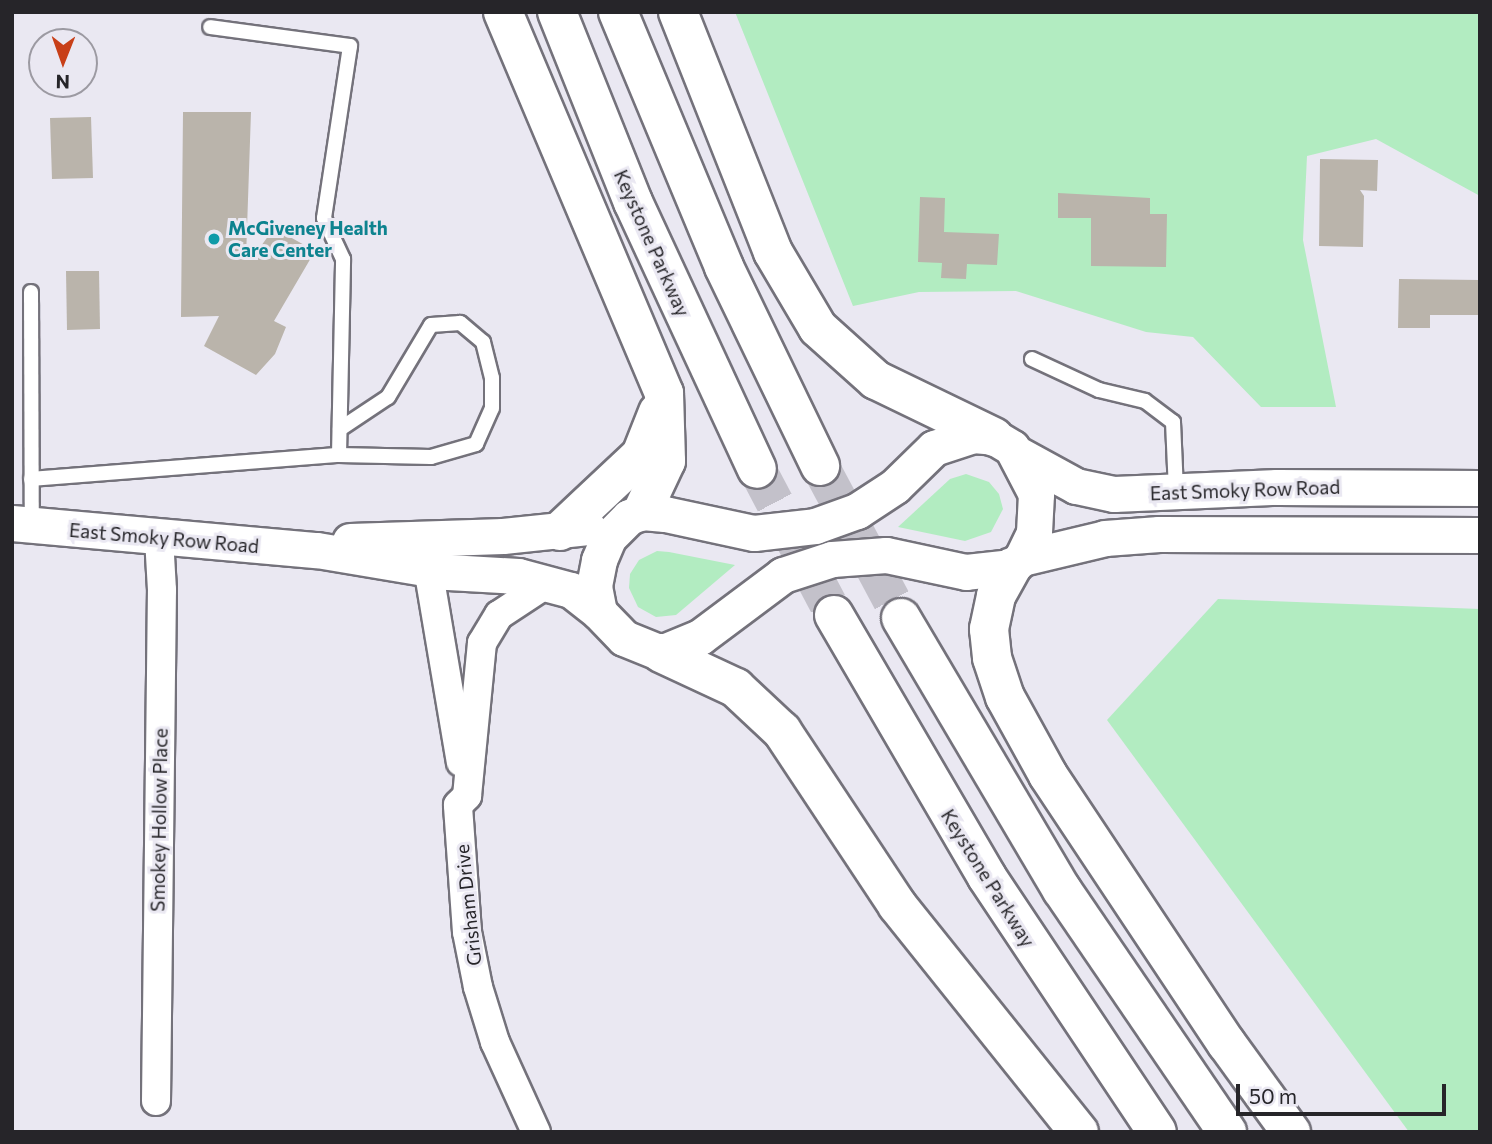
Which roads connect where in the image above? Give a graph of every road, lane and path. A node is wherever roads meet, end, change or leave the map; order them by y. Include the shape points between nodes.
1 (503, 12) edge
2 (557, 12) edge
3 (618, 12) edge
4 (678, 12) edge
5 (210, 27) dead end
6 (31, 292) dead end
7 (1032, 359) dead end
8 (664, 393) junction
9 (340, 429) junction
10 (1007, 446) junction
11 (339, 455) junction
12 (820, 466) tunnel mouth
13 (757, 469) tunnel mouth
14 (31, 479) junction
15 (1480, 488) edge
16 (1176, 491) junction
17 (630, 518) junction
18 (22, 524) edge
19 (560, 531) junction
20 (1480, 536) edge
21 (159, 538) junction
22 (1017, 562) junction
23 (426, 564) junction
24 (549, 582) junction
25 (599, 612) junction
26 (834, 615) tunnel mouth
27 (901, 618) tunnel mouth
28 (660, 653) junction
29 (467, 796) junction
30 (156, 1101) dead end
31 (536, 1132) edge
32 (1079, 1132) edge
33 (1157, 1132) edge
34 (1227, 1132) edge
35 (1291, 1132) edge

1 - 8 highway
2 - 13 highway, Keystone Parkway via 638,213
3 - 12 highway via 724,267
4 - 10 highway via 773,252 818,328 876,380
5 - 9 lane via 350,46 324,218 343,259
6 - 14 lane
7 - 16 lane via 1099,390 1145,401 1173,422
8 - 17 highway via 666,461
8 - 19 highway via 641,455
9 - 11 lane
9 - 11 lane via 388,397 431,325 460,323 483,342 492,378 492,408 476,444 431,457
10 - 16 street, East Smoky Row Road via 1093,492
10 - 17 street, East Smoky Row Road via 973,435 934,448 895,486 857,511 797,530 754,533
10 - 22 street via 1037,504 1034,533
11 - 14 lane
14 - 18 lane
15 - 16 street, East Smoky Row Road
17 - 19 street, East Smoky Row Road
17 - 25 street via 608,537 595,572
18 - 21 street, East Smoky Row Road
19 - 23 street, East Smoky Row Road
20 - 22 street via 1159,534 1105,538
21 - 23 street, East Smoky Row Road via 317,550 353,541
21 - 30 street, Smokey Hollow Place
22 - 28 street via 967,572 886,555 832,559 783,575 700,637
22 - 35 highway via 996,596 989,629 992,659 1005,697 1048,775
23 - 24 street, East Smoky Row Road
23 - 29 street, Grisham Drive
24 - 25 street, East Smoky Row Road via 570,590
24 - 29 street, Grisham Drive via 499,615 482,643
25 - 28 street, East Smoky Row Road via 624,638
26 - 33 highway, Keystone Parkway via 987,877
27 - 34 highway via 1075,911
28 - 32 highway via 736,688 782,731 897,905
29 - 31 street, Grisham Drive via 458,806 461,859 478,987 495,1041

